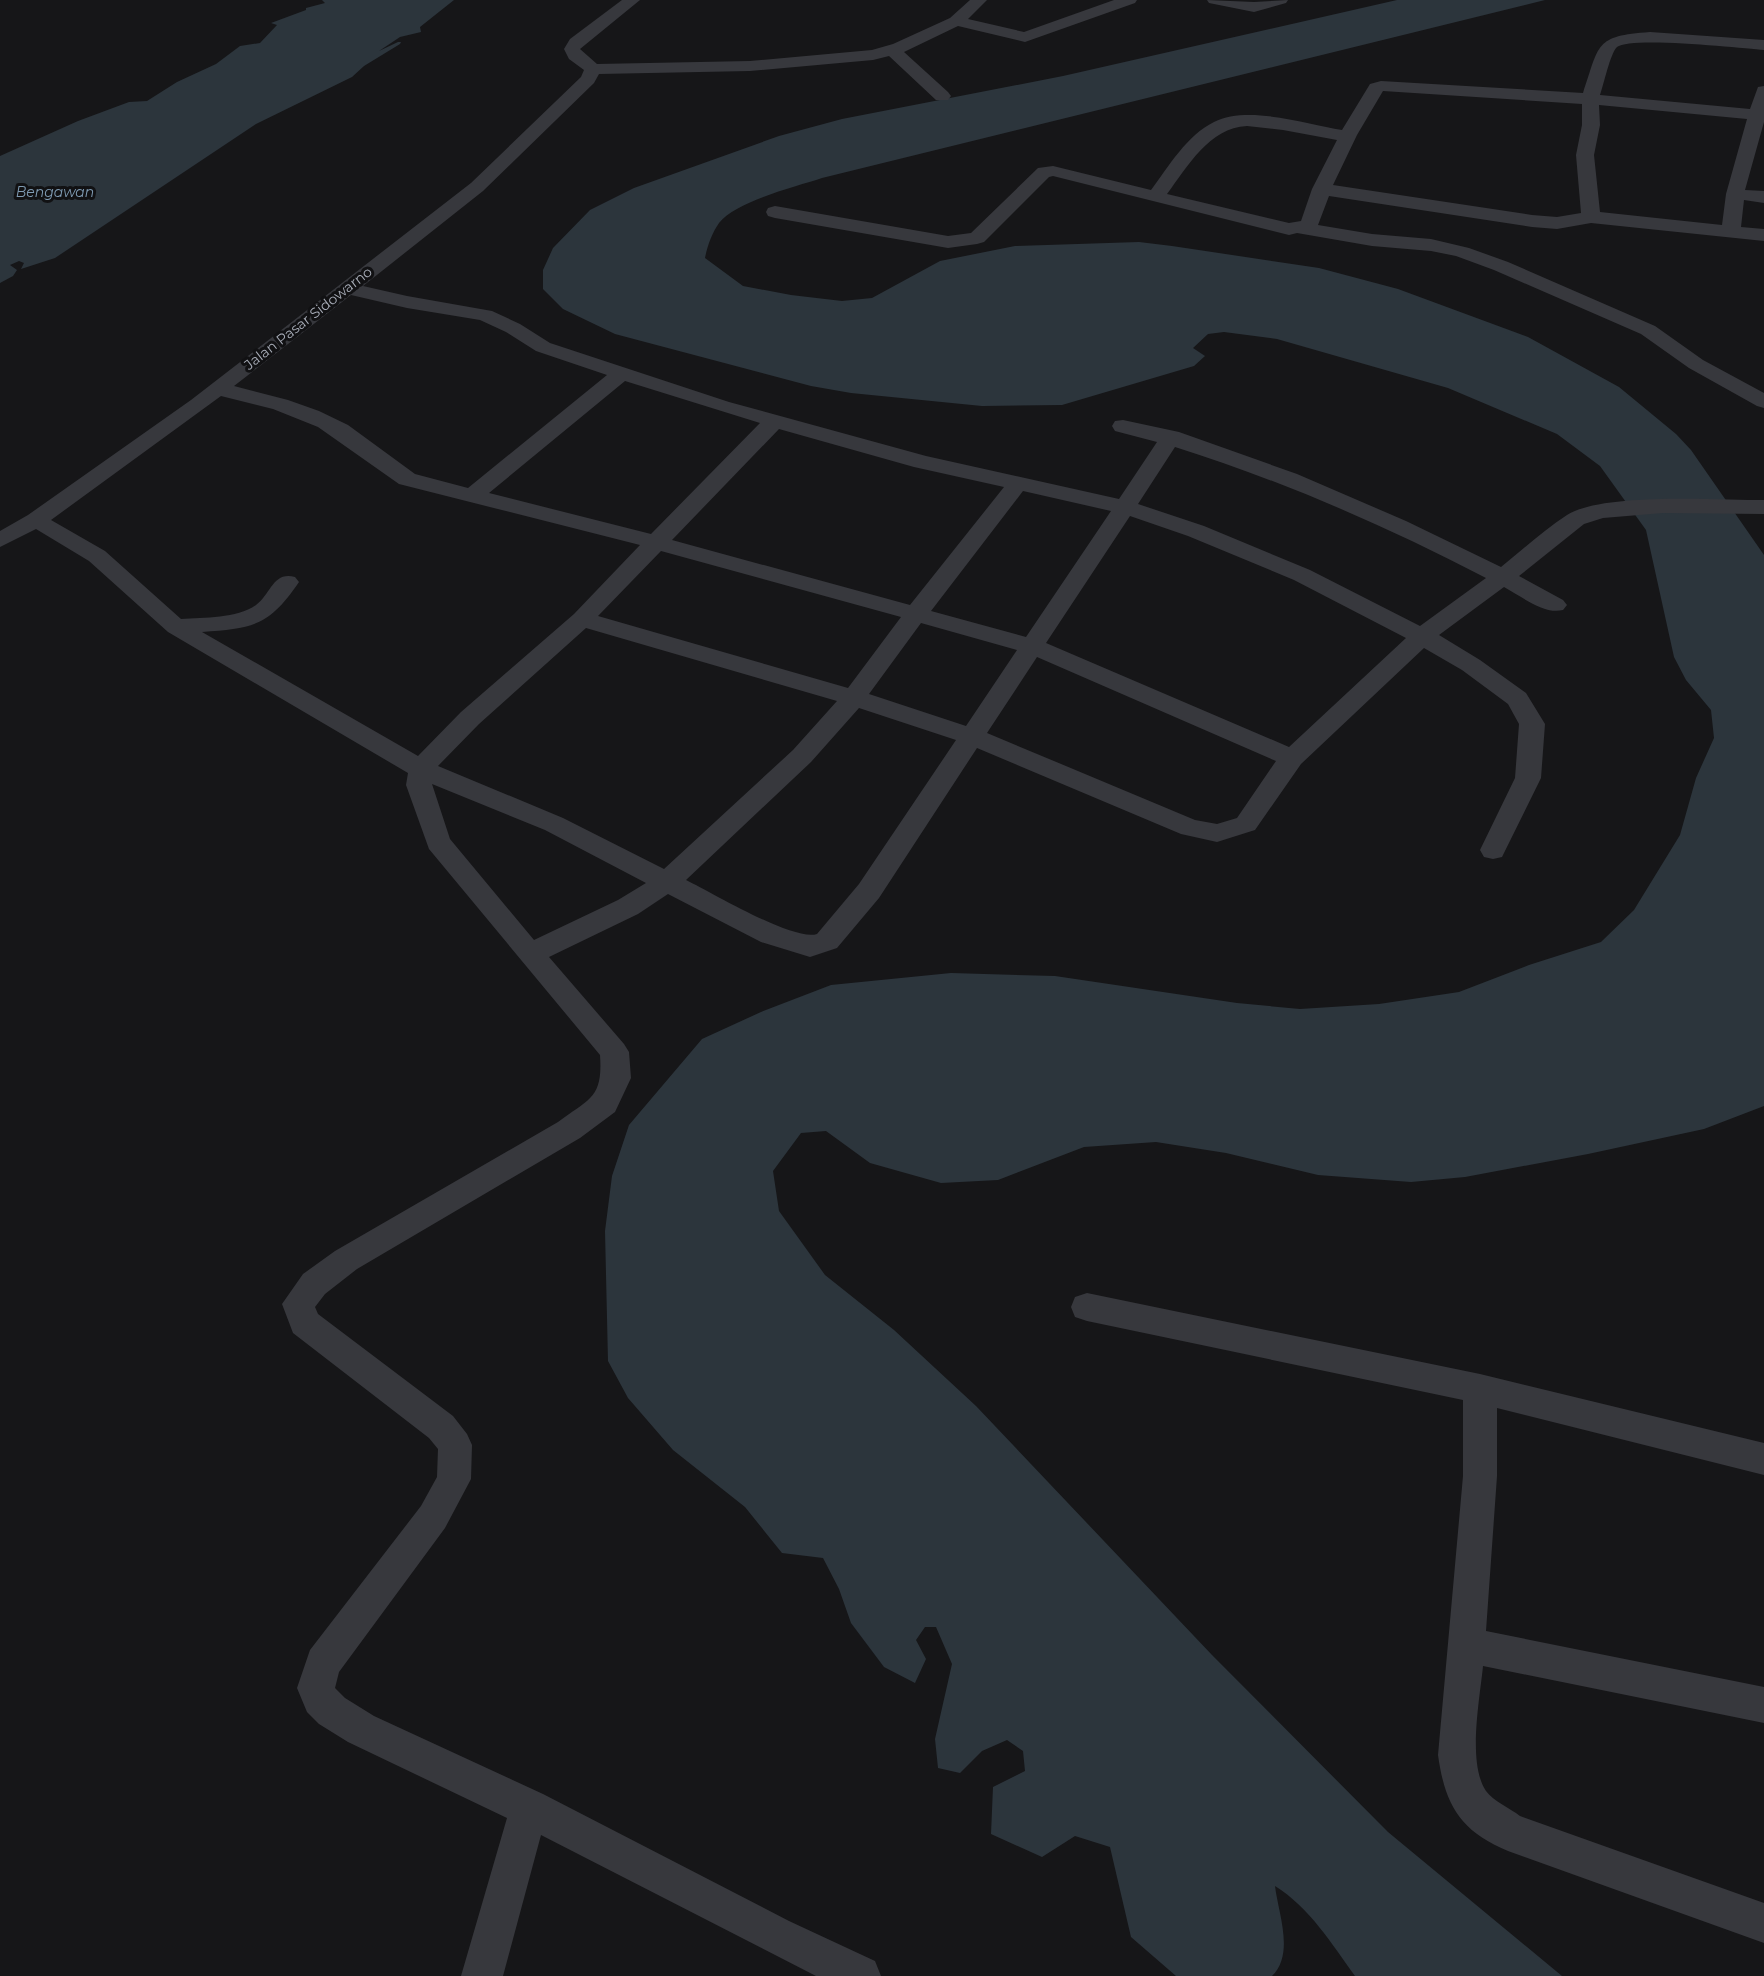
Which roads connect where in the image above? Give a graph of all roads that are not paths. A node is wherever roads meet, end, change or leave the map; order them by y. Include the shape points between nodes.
1 (632, 0) edge
2 (979, 0) edge
3 (1129, 0) edge
4 (1215, 0) edge
5 (1280, 0) edge
6 (956, 21) junction
7 (1764, 45) edge
8 (892, 50) junction
9 (593, 69) junction
10 (1764, 92) edge
11 (942, 96) dead end
12 (1590, 99) junction
13 (1761, 115) edge
14 (1349, 137) junction
15 (1321, 189) junction
16 (1736, 194) junction
17 (1155, 196) junction
18 (1764, 197) edge
19 (776, 212) dead end
20 (1591, 217) junction
21 (1300, 228) junction
22 (1731, 232) junction
23 (1764, 235) edge
24 (348, 288) junction
25 (622, 373) junction
26 (218, 389) junction
27 (1764, 402) edge
28 (775, 420) junction
29 (1123, 426) dead end
30 (1171, 437) junction
31 (1018, 483) junction
32 (473, 495) junction
33 (1754, 506) edge
34 (1125, 507) junction
35 (36, 520) junction
36 (0, 540) edge
37 (658, 543) junction
38 (1503, 577) junction
39 (287, 582) dead end
40 (1555, 605) dead end
41 (915, 615) junction
42 (582, 619) junction
43 (176, 627) junction
44 (1422, 636) junction
45 (1032, 646) junction
46 (854, 698) junction
47 (971, 736) junction
48 (1292, 758) junction
49 (421, 769) junction
50 (1493, 850) dead end
51 (667, 882) junction
52 (530, 954) junction
53 (1087, 1307) dead end
54 (1480, 1389) junction
55 (1764, 1459) edge
56 (1467, 1645) junction
57 (1764, 1705) edge
58 (529, 1808) junction
59 (1764, 1923) edge
60 (482, 1976) edge
61 (860, 1976) edge

1 - 9 street via 573,46 572,52
2 - 6 street
3 - 6 street via 1025,38
4 - 5 street via 1254,7
6 - 8 street
7 - 12 street via 1650,37 1621,39 1611,44 1605,54
8 - 9 street via 786,64
8 - 11 street
9 - 24 street, Jalan Pasar Sidowarno via 588,79 477,188
10 - 13 street
12 - 13 street
12 - 14 street via 1381,86 1363,107
12 - 20 street via 1591,124 1585,155
13 - 16 street
14 - 15 street
14 - 17 street via 1258,121 1222,124 1202,140
15 - 20 street via 1532,221 1557,223
15 - 21 street via 1309,225
16 - 18 street
16 - 22 street
17 - 19 street via 1062,172 1044,172 977,238 948,242
17 - 21 street via 1289,229
20 - 22 street
21 - 27 street via 1431,245 1501,266 1639,326
22 - 23 street
24 - 25 street via 485,315 543,347
24 - 26 street, Jalan Pasar Sidowarno
25 - 28 street
25 - 32 street
26 - 32 street via 274,401 314,418 339,430 407,479
26 - 35 street, Jalan Pasar Sidowarno
28 - 31 street via 922,462
28 - 37 street
29 - 30 street
30 - 34 street
30 - 38 street via 1209,448 1361,509
31 - 34 street
31 - 41 street
32 - 37 street
33 - 38 street via 1600,511 1576,519
34 - 44 street via 1302,574
34 - 45 street
35 - 36 street, Jalan Pasar Sidowarno
35 - 43 street via 98,556
37 - 41 street
37 - 42 street
38 - 40 street
38 - 44 street
39 - 43 street via 257,615
41 - 45 street
41 - 46 street
42 - 46 street
42 - 49 street via 470,718
43 - 49 street
44 - 48 street
44 - 50 street via 1517,699 1532,724 1528,778
45 - 47 street
45 - 48 street
46 - 47 street
46 - 51 street via 802,756
47 - 48 street via 1190,828 1217,833 1246,824
47 - 51 street via 869,891 827,941 810,947 771,935
49 - 51 street via 554,824
49 - 52 street via 419,785 438,842
51 - 52 street via 628,907
52 - 58 street via 614,1052 616,1078 604,1104 569,1130 346,1260 314,1284 298,1304 305,1323 441,1427 455,1445 454,1479 432,1517 323,1663 316,1688 320,1699 361,1729
53 - 54 street
54 - 55 street
54 - 56 street via 1480,1476
56 - 57 street
56 - 59 street via 1457,1755 1461,1782 1473,1806 1508,1831
58 - 60 street
58 - 61 street

